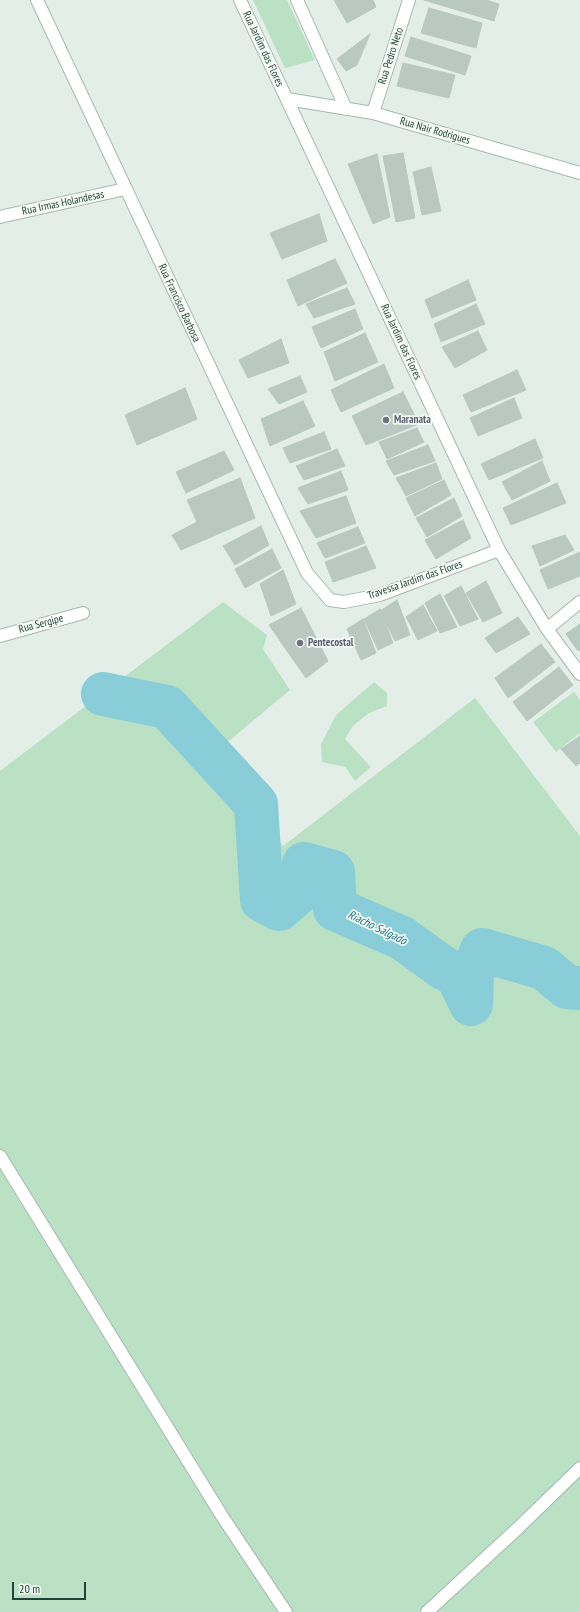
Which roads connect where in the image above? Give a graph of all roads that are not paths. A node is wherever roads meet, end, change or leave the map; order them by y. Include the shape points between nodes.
1 (37, 0) edge
2 (240, 0) edge
3 (297, 0) edge
4 (409, 0) edge
5 (287, 99) junction
6 (346, 109) junction
7 (373, 113) junction
8 (580, 173) edge
9 (125, 189) junction
10 (0, 217) edge
11 (499, 550) junction
12 (330, 600) joint
13 (580, 602) edge
14 (82, 613) dead end
15 (547, 630) junction
16 (0, 632) edge
17 (580, 674) edge
18 (0, 1156) edge
19 (580, 1468) edge
20 (286, 1612) edge
21 (427, 1612) edge

1 - 9 street, Rua Francisco Barbosa
2 - 5 street, Rua Jardim das Flores
3 - 6 street
4 - 7 street, Rua Pedro Neto
5 - 6 street, Rua Nair Rodrigues
5 - 11 street, Rua Jardim das Flores
6 - 7 street, Rua Nair Rodrigues
7 - 8 street, Rua Nair Rodrigues
9 - 10 street, Rua Irmas Holandesas
9 - 12 street, Rua Francisco Barbosa via 307,573
11 - 12 street, Travessa Jardim das Flores via 380,595 344,602
11 - 15 street, Rua Jardim das Flores
13 - 15 street
14 - 16 street, Rua Sergipe
15 - 17 street, Rua Jardim das Flores
18 - 20 street via 222,1516
19 - 21 street

